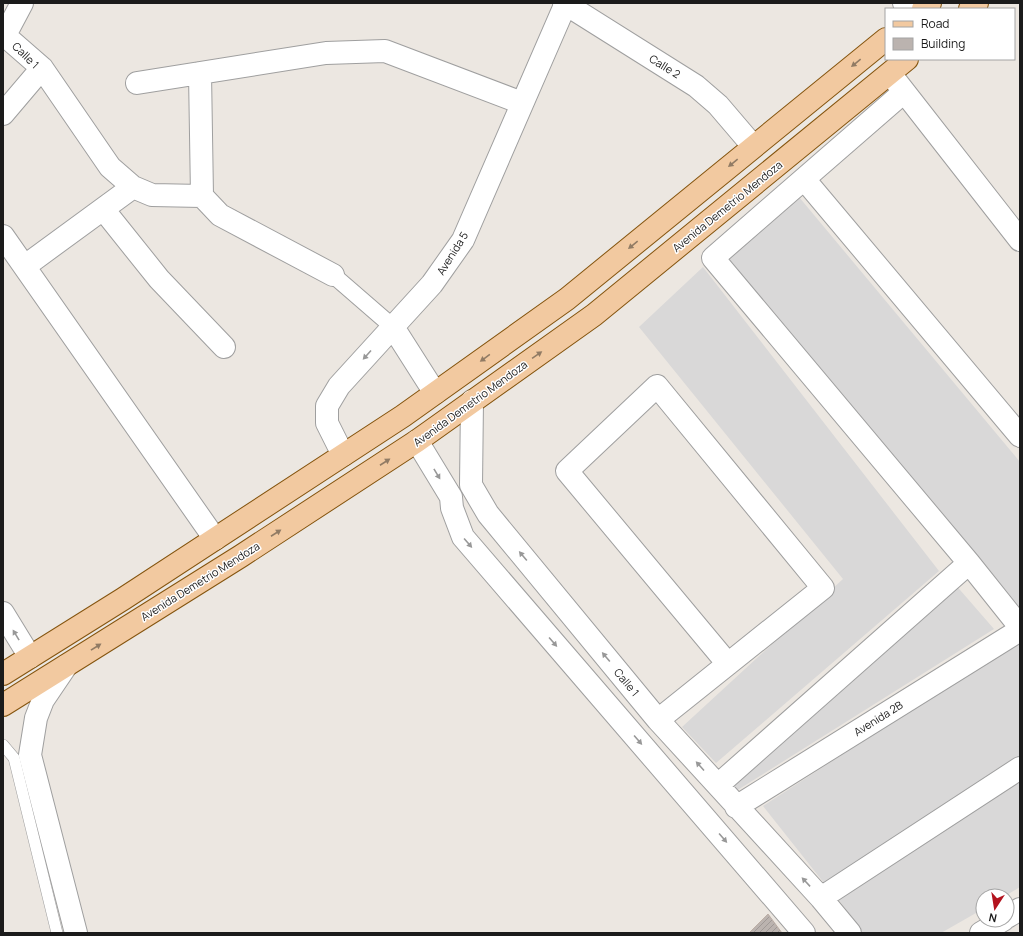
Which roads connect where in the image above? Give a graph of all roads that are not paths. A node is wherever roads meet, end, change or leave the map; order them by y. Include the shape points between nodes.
1 (22, 3) edge
2 (565, 3) edge
3 (4, 34) edge
4 (885, 39) edge
5 (906, 60) edge
6 (42, 68) junction
7 (200, 73) junction
8 (889, 73) junction
9 (137, 83) dead end
10 (904, 92) junction
11 (522, 103) junction
12 (3, 114) edge
13 (753, 146) junction
14 (804, 179) junction
15 (133, 187) junction
16 (202, 196) junction
17 (103, 209) junction
18 (3, 236) edge
19 (1020, 240) edge
20 (25, 266) junction
21 (333, 275) joint
22 (393, 327) junction
23 (224, 347) dead end
24 (435, 393) junction
25 (472, 402) junction
26 (1020, 436) edge
27 (417, 441) junction
28 (343, 455) junction
29 (471, 485) junction
30 (451, 497) junction
31 (215, 539) junction
32 (969, 563) junction
33 (3, 612) edge
34 (1020, 628) edge
35 (30, 657) junction
36 (728, 664) junction
37 (66, 666) junction
38 (3, 674) edge
39 (3, 705) edge
40 (658, 720) junction
41 (3, 745) edge
42 (22, 756) junction
43 (1020, 768) edge
44 (718, 785) junction
45 (736, 807) junction
46 (821, 898) junction
47 (57, 933) edge
48 (76, 933) edge
49 (804, 933) edge
50 (850, 933) edge

1 - 3 street
2 - 11 street, Avenida 5
2 - 13 street, Calle 2 via 696,86 718,105
3 - 6 street, Calle 1
4 -> 13 main road
5 - 8 main road, Avenida Demetrio Mendoza
6 - 12 street, Calle 1
6 - 15 street via 110,167
7 - 9 street
7 - 11 street via 326,53 384,51
7 - 16 street
8 - 10 street
25 -> 8 main road, Avenida Demetrio Mendoza via 594,315
10 - 14 street
10 - 19 street
11 - 22 street, Avenida 5 via 462,240 432,284
13 -> 24 main road via 567,298
14 - 26 street
14 - 32 street via 713,258
15 - 16 street via 152,195
15 - 17 street
16 - 21 street via 220,215
17 - 20 street
17 - 23 street via 159,279
18 - 20 street
20 - 31 street
21 - 22 street
22 - 24 street
22 -> 28 street, Avenida 5 via 339,386 327,406 326,423
24 - 28 main road
25 - 27 main road, Avenida Demetrio Mendoza
25 - 29 street
27 -> 30 street
37 -> 27 main road, Avenida Demetrio Mendoza
28 - 31 main road
29 - 30 street
40 -> 29 street, Calle 1 via 488,514
30 -> 49 street via 452,508 463,538
31 - 35 main road
32 - 34 street
32 - 44 street
35 -> 33 street
34 - 45 street, Avenida 2B
35 - 38 main road
36 - 36 street via 823,588 657,386 567,472
36 - 40 street
37 - 39 main road, Avenida Demetrio Mendoza
37 - 42 street via 44,700
44 -> 40 street, Calle 1
41 - 42 lane
42 - 47 lane
42 - 48 street
43 - 46 street
44 - 45 street, Calle 1
46 -> 45 street, Calle 1
46 - 50 street, Calle 1

